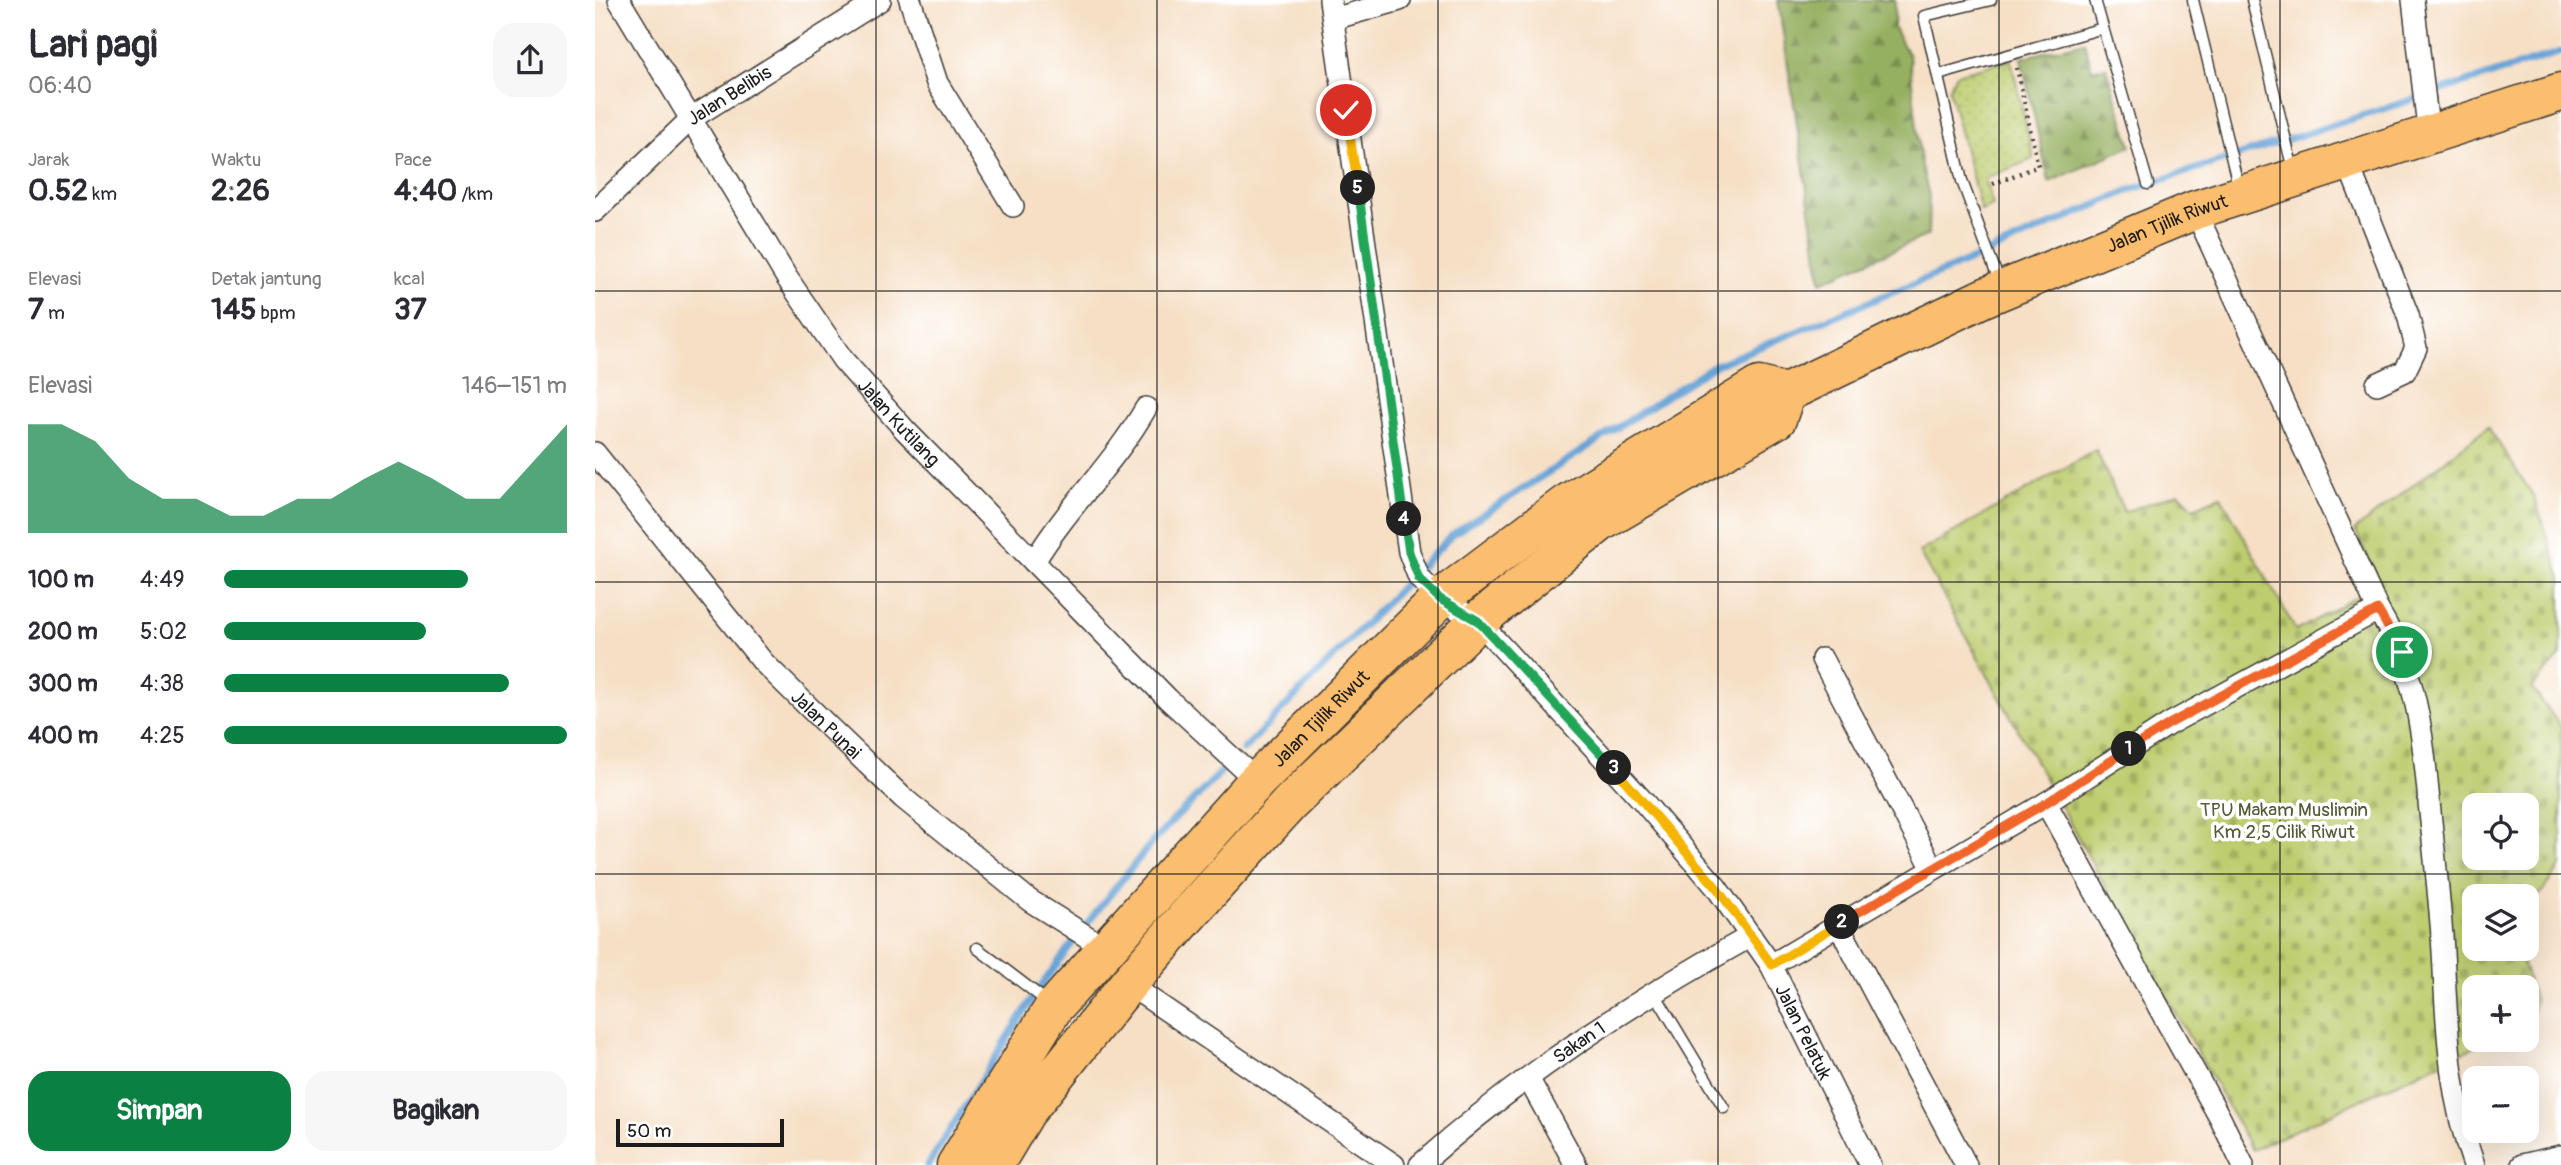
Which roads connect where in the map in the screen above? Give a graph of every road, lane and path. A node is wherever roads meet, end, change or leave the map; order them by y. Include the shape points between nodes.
1 (619, 0) edge
2 (880, 0) edge
3 (910, 0) edge
4 (1400, 0) edge
5 (1991, 0) edge
6 (2095, 0) edge
7 (2193, 0) edge
8 (2252, 0) edge
9 (2413, 0) edge
10 (1331, 9) edge
11 (2103, 28) junction
12 (2014, 53) junction
13 (1938, 75) junction
14 (2561, 92) edge
15 (692, 118) junction
16 (2429, 136) junction
17 (2347, 161) junction
18 (2295, 176) junction
19 (1993, 184) dead end
20 (2148, 184) dead end
21 (2241, 195) junction
22 (1013, 206) dead end
23 (2195, 210) junction
24 (595, 211) edge
25 (2003, 290) junction
26 (2377, 384) dead end
27 (1786, 393) junction
28 (1146, 408) dead end
29 (595, 453) edge
30 (1034, 562) junction
31 (1440, 599) junction
32 (2378, 610) junction
33 (1478, 621) junction
34 (1822, 659) dead end
35 (1257, 781) junction
36 (2046, 803) junction
37 (1933, 869) junction
38 (1838, 924) junction
39 (1751, 936) junction
40 (978, 948) dead end
41 (1105, 948) junction
42 (1772, 965) junction
43 (1128, 984) junction
44 (1654, 992) junction
45 (1054, 1007) junction
46 (1528, 1078) junction
47 (1724, 1108) dead end
48 (2561, 1156) edge
49 (956, 1165) edge
50 (994, 1165) edge
51 (1394, 1165) edge
52 (1420, 1165) edge
53 (1576, 1165) edge
54 (1870, 1165) edge
55 (1966, 1165) edge
56 (2243, 1165) edge
57 (2474, 1165) edge
58 (2522, 1165) edge

1 - 15 street, Jalan Kutilang
2 - 15 street, Jalan Belibis
3 - 22 street via 937,83
4 - 10 street
5 - 13 lane via 1924,16
6 - 11 lane
7 - 21 lane
8 - 18 lane
9 - 16 street
10 - 31 street, Jalan Pelatuk via 1409,552 1419,579
11 - 12 lane
11 - 20 lane
12 - 13 lane
12 - 19 path via 2038,166
13 - 25 lane via 1962,181
14 - 16 highway, Jalan Tjilik Riwut
15 - 24 street, Jalan Belibis
15 - 30 street, Jalan Kutilang via 787,278 843,360
16 - 17 highway, Jalan Tjilik Riwut
17 - 18 highway, Jalan Tjilik Riwut
17 - 26 street via 2408,315 2416,348 2405,371
18 - 21 highway, Jalan Tjilik Riwut
21 - 23 highway, Jalan Tjilik Riwut
23 - 25 highway, Jalan Tjilik Riwut
23 - 32 street
25 - 27 highway, Jalan Tjilik Riwut
27 - 31 highway, Jalan Tjilik Riwut via 1759,386 1696,422 1566,504
27 - 33 highway, Jalan Tjilik Riwut via 1777,419 1601,522
28 - 30 street via 1114,460 1070,507
29 - 41 street, Jalan Punai via 763,662 839,737 903,799 1019,892
30 - 35 street, Jalan Kutilang via 1167,699
31 - 33 street, Jalan Pelatuk
31 - 35 highway, Jalan Tjilik Riwut
32 - 36 street via 2169,724
32 - 57 street via 2402,652 2421,719 2443,948 2448,1059 2457,1114
33 - 39 street, Jalan Pelatuk via 1678,841
33 - 43 highway, Jalan Tjilik Riwut via 1290,803
34 - 37 street
35 - 41 highway, Jalan Tjilik Riwut
36 - 37 street
36 - 56 street
37 - 38 street
38 - 42 street
38 - 55 street
39 - 42 street, Jalan Pelatuk
39 - 44 street, Sakan 1
40 - 45 lane
41 - 45 highway, Jalan Tjilik Riwut
42 - 54 street, Jalan Pelatuk
43 - 50 highway, Jalan Tjilik Riwut via 1026,1112
43 - 51 street
44 - 46 street, Sakan 1
44 - 47 lane
45 - 49 highway, Jalan Tjilik Riwut
46 - 52 street, Sakan 1
46 - 53 street
48 - 58 street

